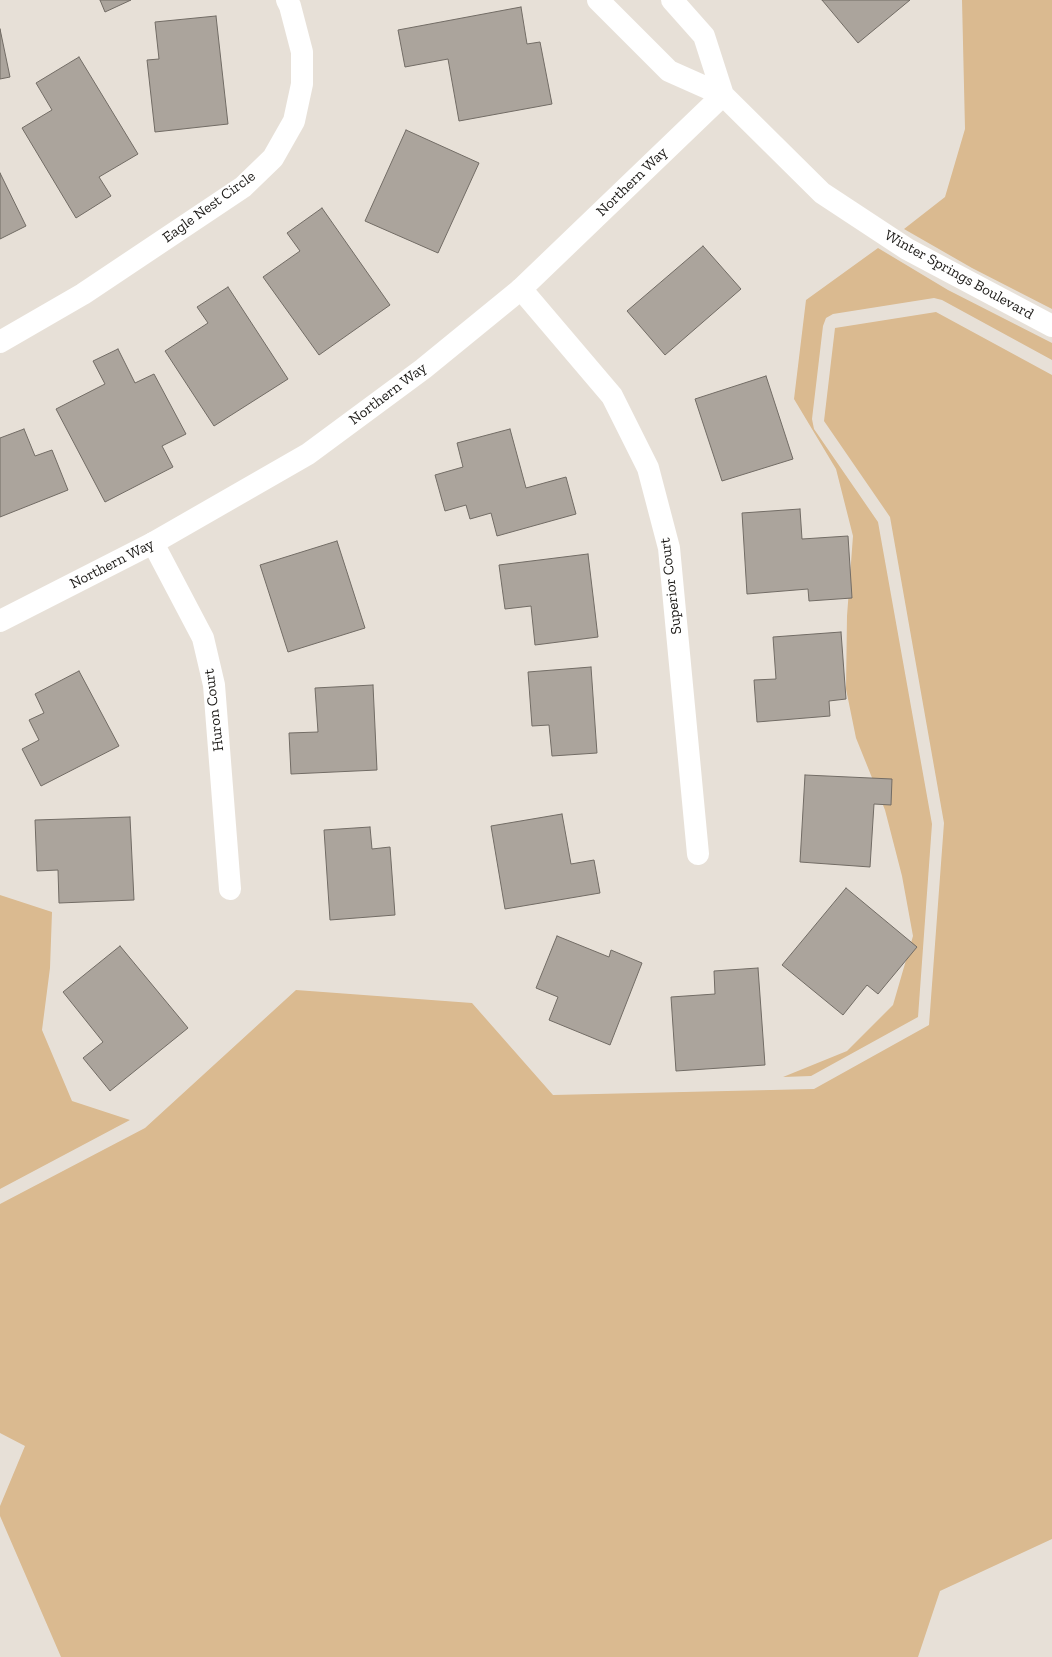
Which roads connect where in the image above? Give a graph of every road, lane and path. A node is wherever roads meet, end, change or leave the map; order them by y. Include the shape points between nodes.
1 (287, 0) edge
2 (598, 0) edge
3 (672, 0) edge
4 (723, 95) junction
5 (521, 289) junction
6 (1052, 326) edge
7 (0, 342) edge
8 (153, 543) junction
9 (0, 621) edge
10 (698, 854) dead end
11 (230, 889) dead end

1 - 7 street, Eagle Nest Circle via 302,52 302,84 294,120 273,158 243,187 83,294
2 - 4 street, Winter Springs Boulevard via 669,71
3 - 4 street, Winter Springs Boulevard via 704,36
4 - 5 street, Northern Way
4 - 6 street, Winter Springs Boulevard via 822,193 907,249
5 - 8 street, Northern Way via 423,369 308,454
5 - 10 street, Superior Court via 612,396 648,468 669,548
8 - 9 street, Northern Way
8 - 11 street, Huron Court via 203,638 214,684

